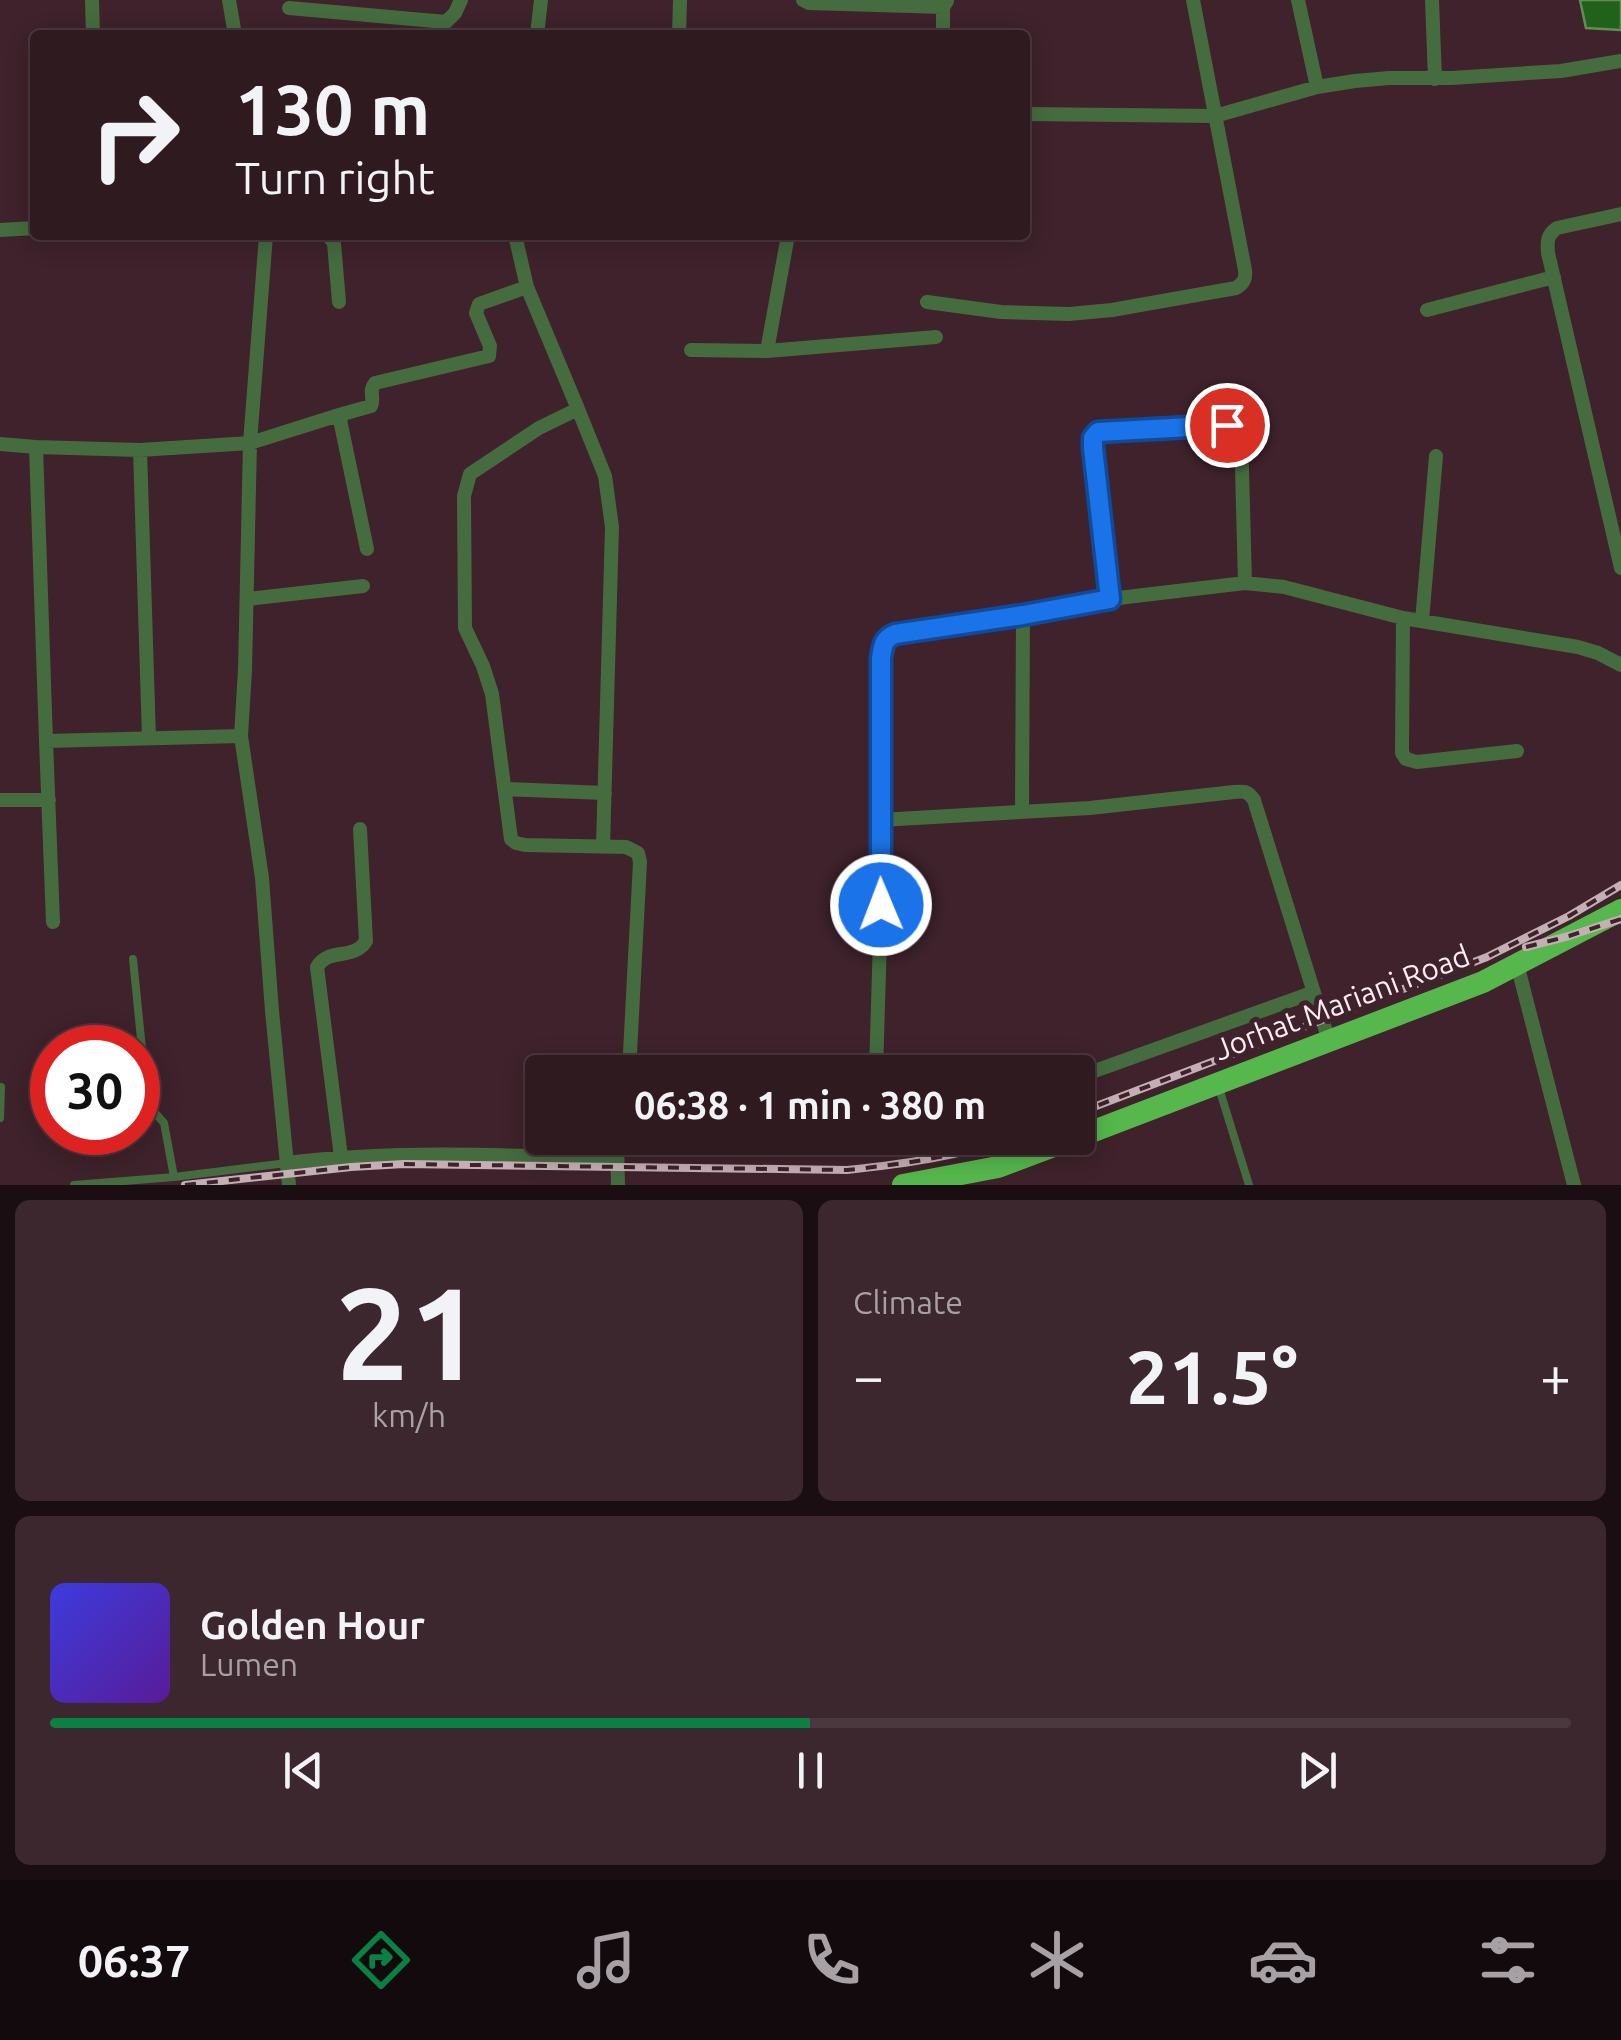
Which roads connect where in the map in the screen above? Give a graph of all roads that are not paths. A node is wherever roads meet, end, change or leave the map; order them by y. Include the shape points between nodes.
1 (92, 0) edge
2 (229, 0) edge
3 (461, 0) edge
4 (541, 0) edge
5 (680, 0) edge
6 (803, 0) edge
7 (1193, 0) edge
8 (1298, 0) edge
9 (1432, 0) edge
10 (946, 4) edge
11 (289, 8) dead end
12 (92, 30) edge
13 (233, 30) edge
14 (538, 30) edge
15 (679, 30) edge
16 (943, 30) edge
17 (1621, 62) edge
18 (1436, 79) junction
19 (1317, 86) junction
20 (1030, 114) edge
21 (1215, 116) junction
22 (1621, 214) edge
23 (30, 228) edge
24 (0, 230) edge
25 (266, 240) edge
26 (332, 240) edge
27 (516, 240) edge
28 (787, 240) edge
29 (1554, 278) junction
30 (527, 287) junction
31 (339, 302) dead end
32 (927, 302) dead end
33 (1427, 310) dead end
34 (936, 337) dead end
35 (691, 350) dead end
36 (767, 351) junction
37 (578, 409) junction
38 (338, 415) junction
39 (250, 443) junction
40 (0, 444) edge
41 (36, 448) junction
42 (140, 450) junction
43 (1436, 456) dead end
44 (1615, 510) edge
45 (367, 549) dead end
46 (1621, 568) edge
47 (1245, 583) junction
48 (363, 586) dead end
49 (248, 599) junction
50 (1110, 599) junction
51 (1023, 615) junction
52 (1403, 618) junction
53 (1422, 621) junction
54 (1621, 665) edge
55 (241, 736) junction
56 (149, 738) junction
57 (46, 741) junction
58 (1517, 751) dead end
59 (504, 789) junction
60 (605, 793) junction
61 (0, 800) edge
62 (48, 800) junction
63 (1022, 812) junction
64 (880, 820) junction
65 (360, 828) dead end
66 (603, 846) junction
67 (1621, 910) edge
68 (54, 922) dead end
69 (132, 959) dead end
70 (1518, 964) junction
71 (1314, 992) junction
72 (1329, 1041) junction
73 (630, 1055) edge
74 (877, 1055) edge
75 (1095, 1071) edge
76 (1217, 1084) junction
77 (1, 1087) edge
78 (0, 1118) edge
79 (1095, 1130) edge
80 (617, 1155) edge
81 (1029, 1155) edge
82 (340, 1157) junction
83 (617, 1158) junction
84 (286, 1163) junction
85 (174, 1177) junction
86 (74, 1185) edge
87 (289, 1185) edge
88 (618, 1185) edge
89 (903, 1185) edge
90 (1248, 1185) edge
91 (1574, 1185) edge

1 - 12 street
2 - 13 street
3 - 11 street via 446,22
4 - 14 street
5 - 15 street
6 - 10 street
7 - 21 street
8 - 19 street
9 - 18 street
10 - 16 street
17 - 18 street
18 - 19 street
19 - 21 street
20 - 21 street
21 - 32 street via 1245,270 1242,284 1092,313 1030,314
22 - 29 street via 1550,233
23 - 24 street
25 - 39 street
26 - 31 street
27 - 30 street
28 - 36 street
29 - 33 street
29 - 44 street
30 - 37 street
30 - 38 street via 476,308 488,356 375,383 371,406
34 - 36 street
35 - 36 street
37 - 59 street via 480,465 466,483 465,628 489,684
37 - 60 street via 605,476 612,527
38 - 39 street
38 - 45 street
39 - 42 street
39 - 49 street
40 - 41 street
41 - 42 street
41 - 57 street
42 - 56 street
43 - 53 street
44 - 46 street
47 - 50 street
47 - 50 street via 1240,432 1227,425 1104,430 1093,438 1093,448
47 - 52 street
48 - 49 street
49 - 55 street
50 - 51 street
51 - 63 street
51 - 64 street via 887,638 881,658
52 - 53 street
52 - 58 street via 1406,759
53 - 54 street via 1578,647
55 - 56 street
55 - 84 street via 262,878
56 - 57 street
57 - 62 street
59 - 60 street
59 - 66 street via 516,844
60 - 66 street
61 - 62 street
62 - 68 street
63 - 64 street
63 - 71 street via 1250,794
64 - 74 street
65 - 82 street via 366,941 355,952 320,960 317,968
66 - 73 street via 634,849 640,862
67 - 70 highway, Jorhat Mariani Road
69 - 85 lane via 147,1100 164,1123
70 - 72 highway, Jorhat Mariani Road
70 - 91 street
71 - 72 street
71 - 75 street
72 - 76 highway, Jorhat Mariani Road
76 - 79 highway, Jorhat Mariani Road
76 - 90 lane
77 - 78 lane
80 - 83 street
81 - 89 highway, Jorhat Mariani Road
82 - 83 street
82 - 84 street
83 - 88 street
84 - 85 lane
84 - 87 street
85 - 86 lane

